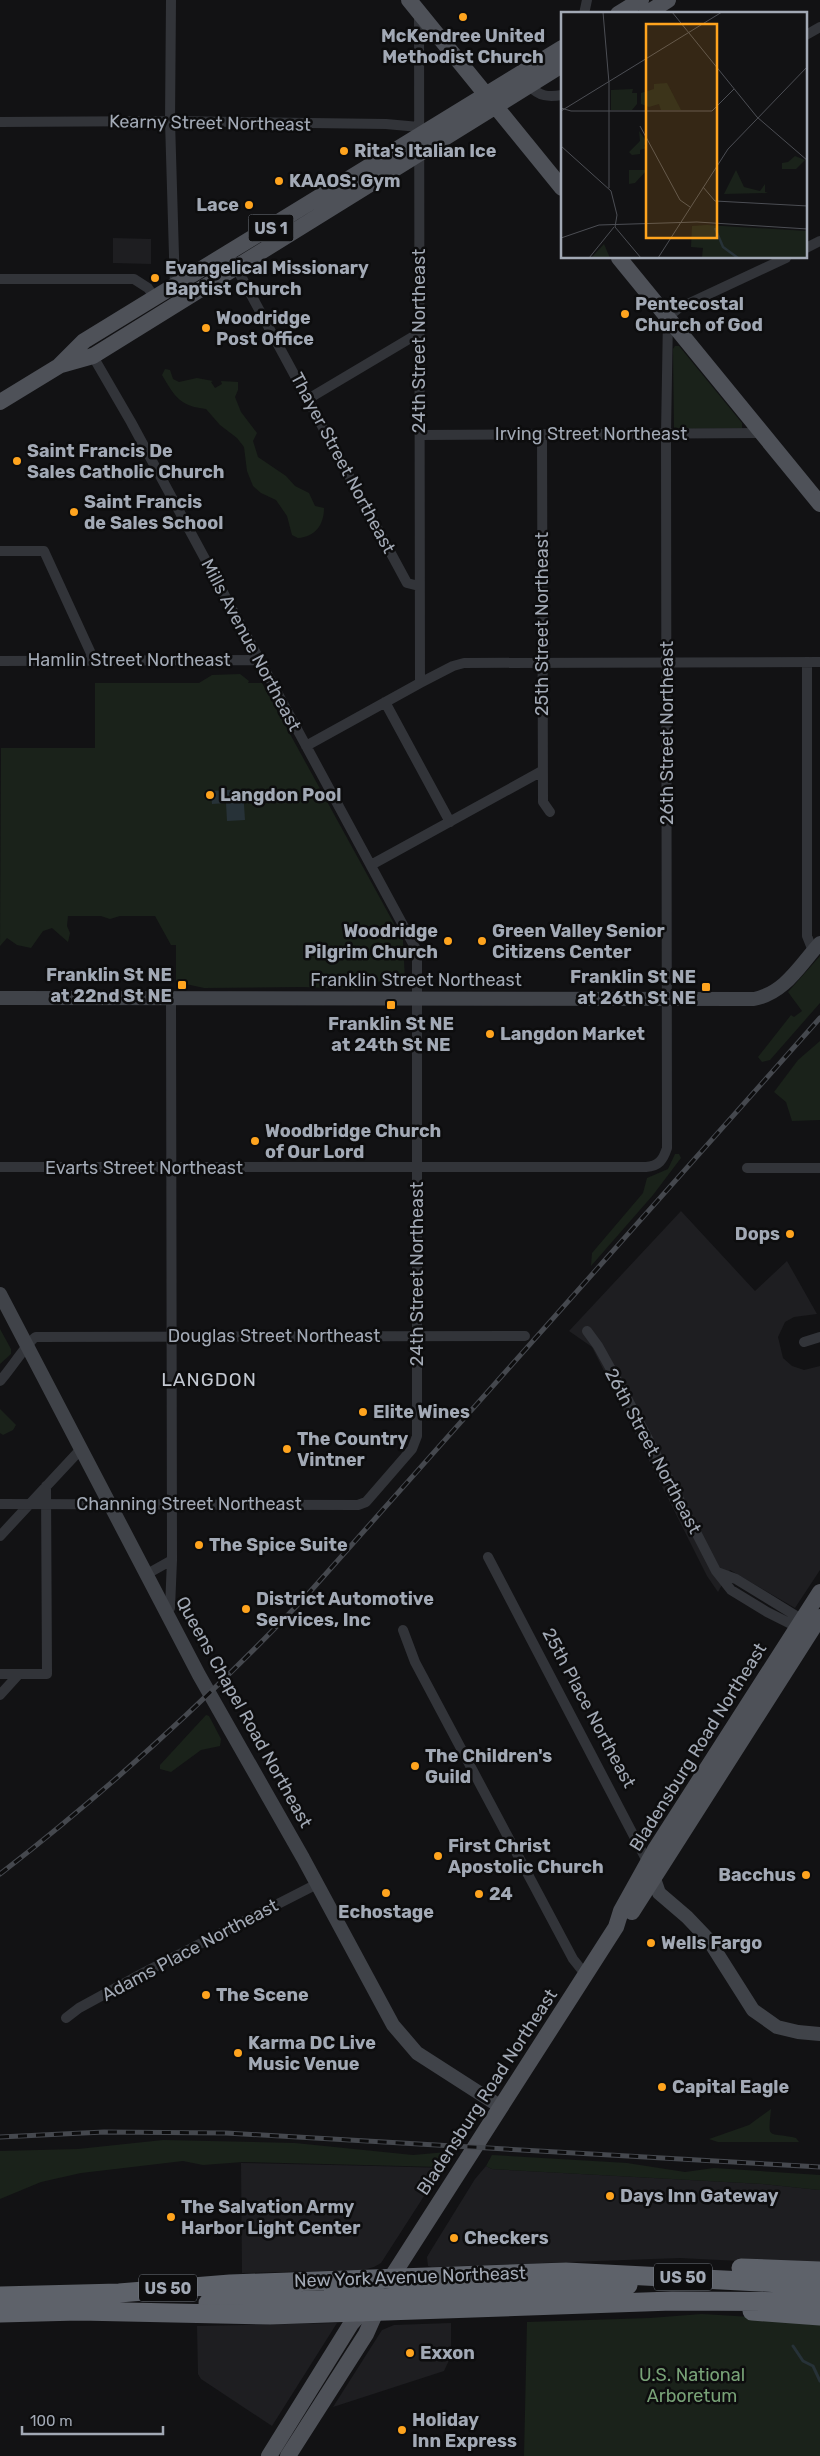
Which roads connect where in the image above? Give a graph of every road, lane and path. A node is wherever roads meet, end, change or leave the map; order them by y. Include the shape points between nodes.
1 (171, 0) edge
2 (641, 0) edge
3 (668, 0) edge
4 (416, 4) edge
5 (621, 12) edge
6 (649, 12) edge
7 (820, 27) edge
8 (808, 34) edge
9 (561, 49) edge
10 (561, 66) edge
11 (529, 85) junction
12 (561, 95) edge
13 (491, 101) junction
14 (170, 121) junction
15 (0, 122) edge
16 (419, 139) junction
17 (561, 187) edge
18 (820, 241) edge
19 (808, 247) edge
20 (620, 259) edge
21 (784, 259) edge
22 (233, 260) junction
23 (0, 279) edge
24 (173, 286) junction
25 (155, 298) junction
26 (182, 300) junction
27 (668, 317) junction
28 (419, 333) junction
29 (84, 341) junction
30 (93, 356) junction
31 (59, 366) junction
32 (308, 399) junction
33 (0, 402) edge
34 (762, 433) junction
35 (542, 434) junction
36 (666, 434) junction
37 (420, 435) junction
38 (820, 504) edge
39 (0, 551) edge
40 (419, 586) junction
41 (94, 660) junction
42 (258, 660) junction
43 (0, 661) edge
44 (542, 662) junction
45 (666, 662) junction
46 (807, 662) junction
47 (820, 662) edge
48 (420, 683) junction
49 (385, 702) junction
50 (306, 746) junction
51 (542, 771) junction
52 (550, 812) dead end
53 (450, 822) junction
54 (371, 865) junction
55 (816, 947) edge
56 (417, 951) joint
57 (0, 998) edge
58 (170, 998) junction
59 (417, 999) junction
60 (667, 999) junction
61 (667, 1148) joint
62 (0, 1167) edge
63 (170, 1168) junction
64 (417, 1168) junction
65 (747, 1168) dead end
66 (820, 1168) edge
67 (0, 1294) edge
68 (587, 1331) dead end
69 (170, 1336) junction
70 (418, 1336) junction
71 (525, 1336) dead end
72 (820, 1337) edge
73 (804, 1342) dead end
74 (26, 1345) junction
75 (0, 1382) edge
76 (81, 1449) junction
77 (46, 1486) junction
78 (374, 1493) joint
79 (170, 1503) junction
80 (0, 1504) edge
81 (28, 1504) junction
82 (46, 1504) junction
83 (110, 1504) junction
84 (0, 1536) edge
85 (488, 1557) dead end
86 (172, 1560) junction
87 (147, 1574) junction
88 (820, 1592) edge
89 (170, 1608) dead end
90 (809, 1625) edge
91 (404, 1630) dead end
92 (0, 1674) edge
93 (19, 1674) junction
94 (0, 1696) edge
95 (651, 1871) junction
96 (317, 1884) junction
97 (586, 1974) junction
98 (66, 2018) dead end
99 (820, 2034) edge
100 (501, 2108) junction
101 (820, 2271) edge
102 (601, 2272) junction
103 (391, 2278) junction
104 (764, 2282) junction
105 (820, 2285) edge
106 (529, 2288) junction
107 (306, 2291) junction
108 (136, 2292) junction
109 (672, 2300) junction
110 (820, 2302) edge
111 (9, 2304) edge
112 (374, 2305) junction
113 (517, 2307) junction
114 (146, 2312) junction
115 (820, 2316) edge
116 (269, 2456) edge
117 (288, 2456) edge

1 - 14 street
2 - 5 main road
3 - 6 main road
4 - 13 main road
4 - 16 street, 24th Street Northeast
7 - 8 street
9 - 13 main road, US 1
10 - 11 main road, US 1
11 - 12 street via 545,96
11 - 13 main road, US 1
13 - 16 main road, US 1
13 - 17 main road
14 - 15 street, Kearny Street Northeast
14 - 16 street, Kearny Street Northeast via 386,124
14 - 24 street
16 - 22 main road, US 1
16 - 28 street, 24th Street Northeast
18 - 19 street
20 - 27 main road
21 - 27 street via 679,308
22 - 24 main road, US 1
22 - 26 main road, US 1
22 - 32 street, Thayer Street Northeast
23 - 25 street via 134,279 148,288
24 - 25 main road, US 1
24 - 26 street
25 - 29 main road, US 1
26 - 30 main road, US 1
27 - 34 main road
27 - 36 street, 26th Street Northeast
28 - 32 street
28 - 37 street, 24th Street Northeast
29 - 30 street, Mills Avenue Northeast
29 - 31 main road, US 1
30 - 31 main road, US 1
30 - 42 street, Mills Avenue Northeast
31 - 33 main road, US 1
32 - 40 street, Thayer Street Northeast via 407,583
34 - 36 street, Irving Street Northeast
34 - 38 main road
35 - 36 street, Irving Street Northeast
35 - 37 street, Irving Street Northeast
35 - 44 street, 25th Street Northeast
36 - 45 street, 26th Street Northeast
37 - 40 street, 24th Street Northeast
39 - 41 street via 44,551
40 - 48 street, 24th Street Northeast
41 - 42 street, Hamlin Street Northeast
41 - 43 street, Hamlin Street Northeast
42 - 50 street, Mills Avenue Northeast
44 - 45 street
44 - 48 street via 464,663
44 - 51 street, 25th Street Northeast
45 - 46 street
45 - 60 street, 26th Street Northeast
46 - 47 street
46 - 55 street via 806,936
48 - 49 street
49 - 50 street
49 - 53 street
50 - 54 street, Mills Avenue Northeast
51 - 52 street, 25th Street Northeast via 543,802
51 - 53 street
53 - 54 street
54 - 56 street, Mills Avenue Northeast
55 - 60 street, Franklin Street Northeast via 780,989 766,997
56 - 59 street, 24th Street Northeast
57 - 58 street, Franklin Street Northeast
58 - 59 street, Franklin Street Northeast
58 - 63 street
59 - 60 street, Franklin Street Northeast
59 - 64 street, 24th Street Northeast
60 - 61 street, 26th Street Northeast
61 - 64 street, Evarts Street Northeast via 658,1164 646,1167
62 - 63 street, Evarts Street Northeast
63 - 64 street, Evarts Street Northeast
63 - 69 street
64 - 70 street, 24th Street Northeast
65 - 66 street
67 - 74 street, Queens Chapel Road Northeast
68 - 90 street, 26th Street Northeast via 624,1392 716,1571 736,1579
69 - 70 street, Douglas Street Northeast
69 - 74 street, Douglas Street Northeast via 36,1337
69 - 79 street
70 - 71 street, Douglas Street Northeast
70 - 78 street, 24th Street Northeast via 416,1440
72 - 73 street
74 - 75 street
74 - 76 street, Queens Chapel Road Northeast
76 - 77 street
76 - 83 street, Queens Chapel Road Northeast
77 - 81 street
77 - 82 street
78 - 79 street, Channing Street Northeast via 358,1505
79 - 83 street, Channing Street Northeast
79 - 86 street
80 - 81 street, Channing Street Northeast
81 - 82 street, Channing Street Northeast
81 - 84 street
82 - 83 street, Channing Street Northeast
82 - 93 street via 47,1674
83 - 87 street, Queens Chapel Road Northeast
85 - 95 street, 25th Place Northeast
86 - 87 street
86 - 89 street
87 - 96 street, Queens Chapel Road Northeast via 222,1717
88 - 90 main road, Bladensburg Road Northeast
90 - 95 main road, Bladensburg Road Northeast
91 - 97 street via 415,1662 573,1958
92 - 93 street
93 - 94 street
95 - 97 main road, Bladensburg Road Northeast via 631,1914 616,1927
95 - 99 street via 659,1893 712,1944 753,2010 777,2027
96 - 98 street, Adams Place Northeast via 145,1972
96 - 100 street, Queens Chapel Road Northeast via 393,2026 405,2042
97 - 100 main road, Bladensburg Road Northeast
100 - 103 main road, Bladensburg Road Northeast
101 - 102 highway via 656,2266
102 - 103 highway, New York Avenue Northeast / US 50
102 - 104 highway, New York Avenue Northeast / US 50
103 - 107 highway, New York Avenue Northeast / US 50
103 - 112 main road, Bladensburg Road Northeast
104 - 105 highway, New York Avenue Northeast / US 50
104 - 106 highway
106 - 112 highway via 420,2292
106 - 113 highway
107 - 108 highway, New York Avenue Northeast / US 50 via 230,2284
107 - 112 highway
107 - 114 highway
108 - 111 highway, New York Avenue Northeast / US 50
108 - 114 highway
109 - 110 highway, New York Avenue Northeast / US 50
109 - 113 highway, New York Avenue Northeast / US 50
109 - 115 highway
111 - 114 highway, New York Avenue Northeast / US 50
112 - 113 highway, New York Avenue Northeast / US 50
112 - 114 highway, New York Avenue Northeast / US 50 via 234,2315
112 - 116 main road, Bladensburg Road Northeast via 337,2346
112 - 117 main road, Bladensburg Road Northeast via 366,2334

